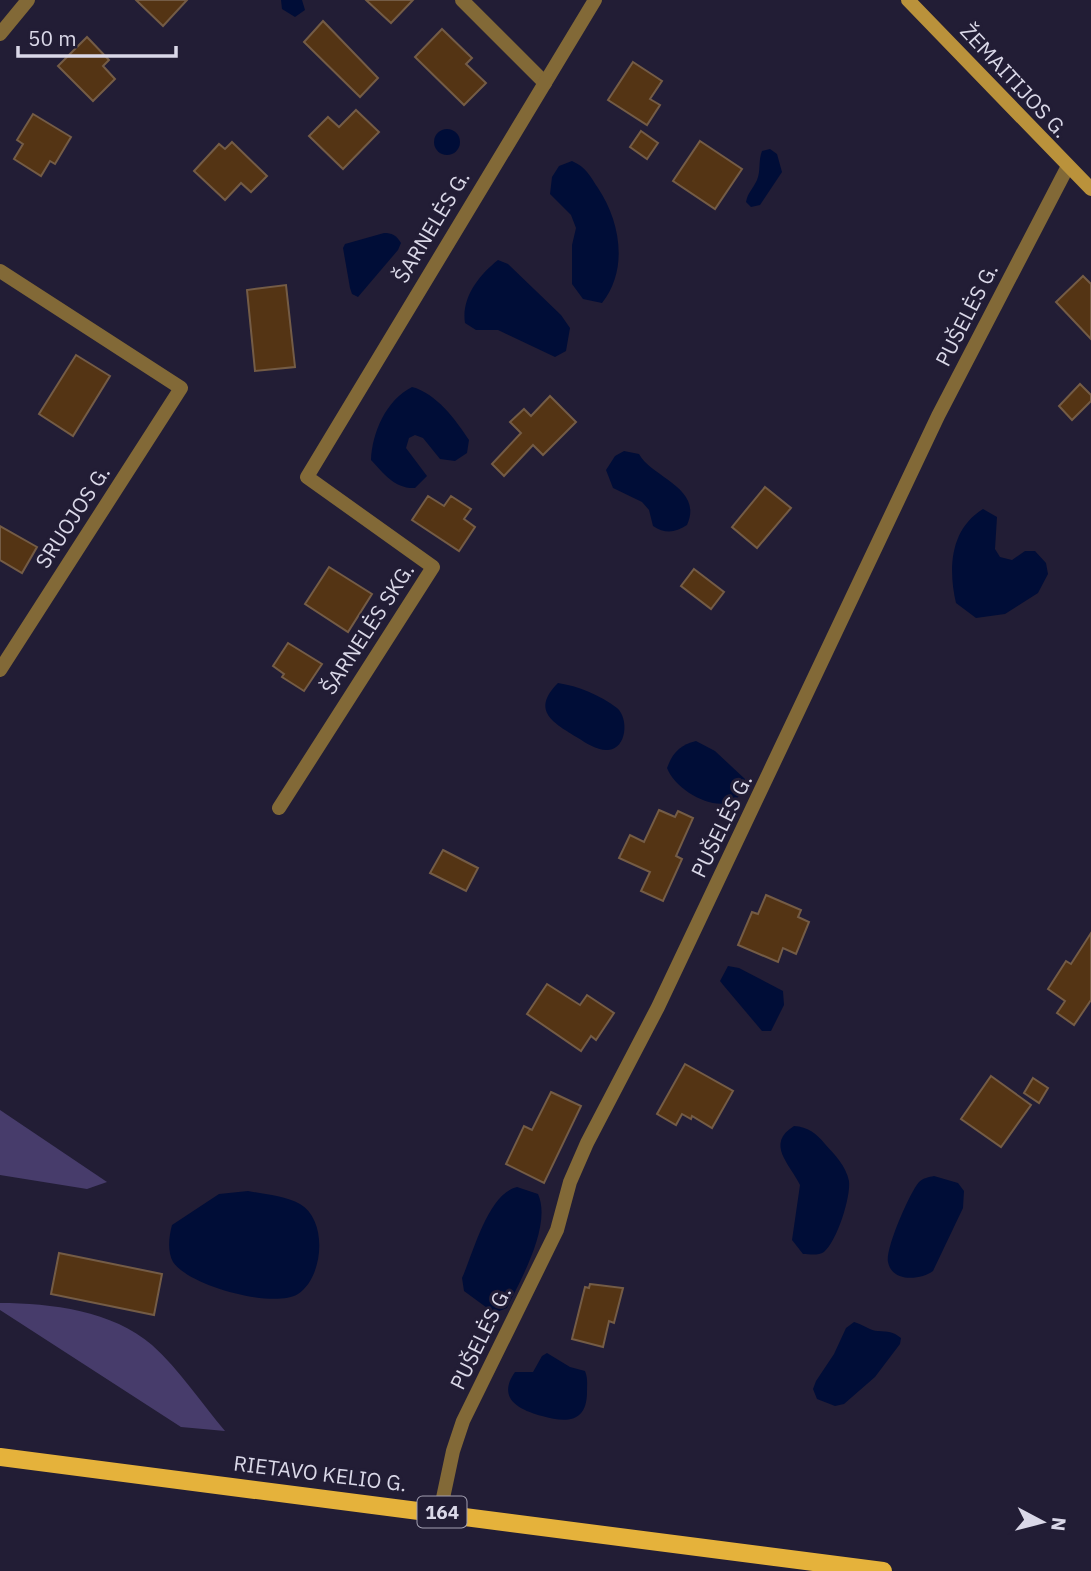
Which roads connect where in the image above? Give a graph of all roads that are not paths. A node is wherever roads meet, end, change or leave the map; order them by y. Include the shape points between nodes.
1 (28, 0) edge
2 (462, 0) edge
3 (595, 0) edge
4 (908, 0) edge
5 (0, 34) edge
6 (545, 83) junction
7 (1068, 168) junction
8 (1091, 190) edge
9 (0, 271) edge
10 (307, 477) joint
11 (0, 670) edge
12 (279, 808) dead end
13 (0, 1457) edge
14 (440, 1512) junction
15 (883, 1571) edge

1 - 5 street
2 - 6 street
3 - 6 street, ŠARNELĖS G.
4 - 7 main road, ŽEMAITIJOS G.
6 - 10 street, ŠARNELĖS G.
7 - 8 main road, ŽEMAITIJOS G.
7 - 14 street, PUŠELĖS G. via 938,416 659,1007 587,1143 569,1182 557,1230 463,1421
9 - 11 street, SRUOJOS G. via 181,388
10 - 12 street, ŠARNELĖS SKG. via 433,567
13 - 14 main road, RIETAVO KELIO G. / 164
14 - 15 main road, RIETAVO KELIO G. / 164

